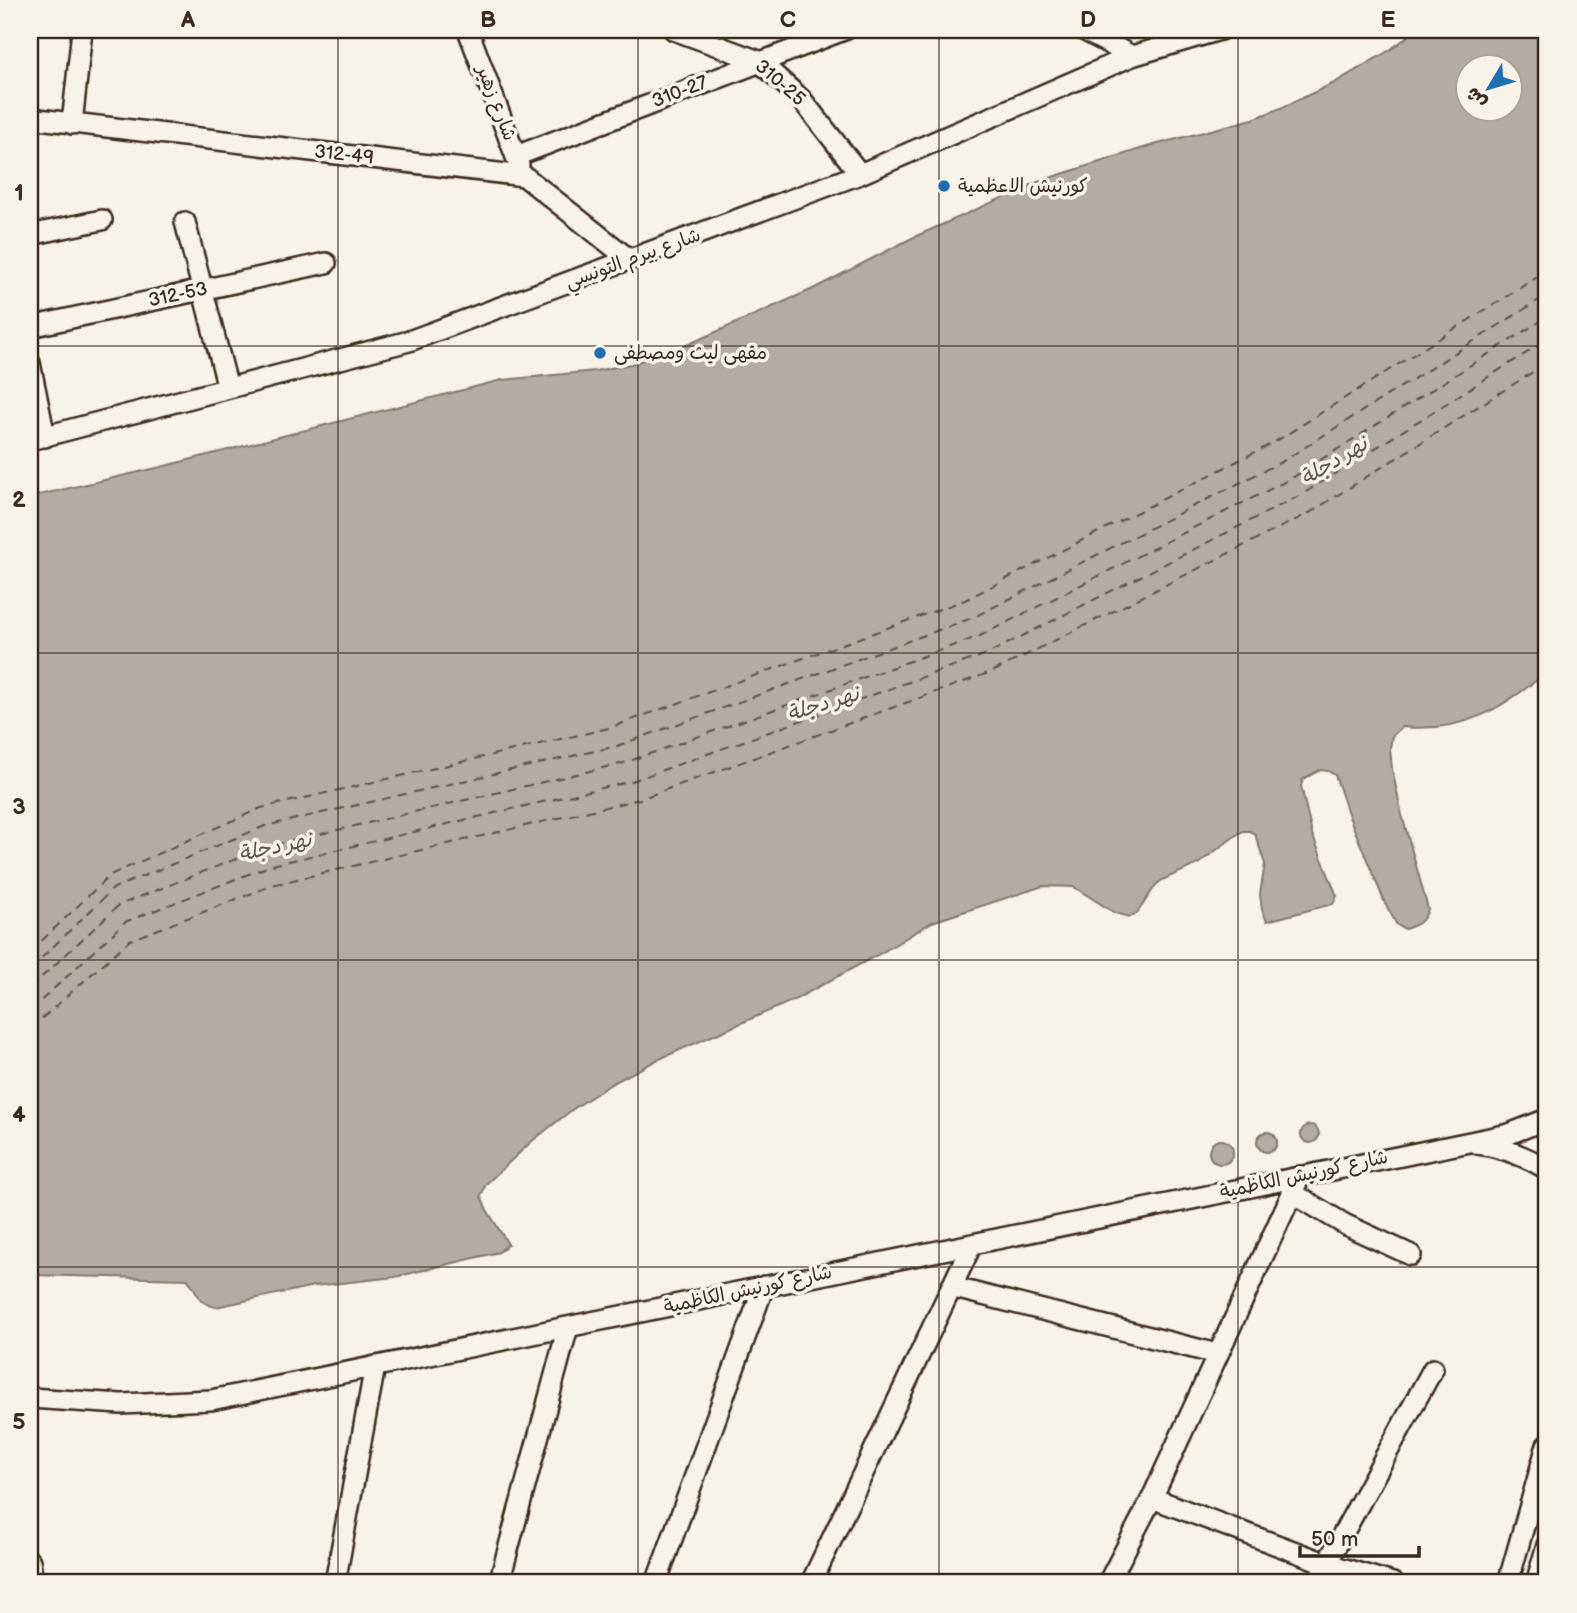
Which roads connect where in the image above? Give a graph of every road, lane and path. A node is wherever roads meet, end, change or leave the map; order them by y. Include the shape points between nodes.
1 (82, 30) edge
2 (468, 30) edge
3 (674, 30) edge
4 (844, 30) edge
5 (1083, 30) edge
6 (1220, 30) edge
7 (1132, 56) junction
8 (759, 61) junction
9 (30, 118) edge
10 (72, 124) junction
11 (516, 156) junction
12 (860, 174) junction
13 (524, 176) junction
14 (102, 220) dead end
15 (185, 222) dead end
16 (30, 235) edge
17 (630, 260) junction
18 (326, 263) dead end
19 (202, 290) junction
20 (30, 327) edge
21 (30, 363) edge
22 (228, 388) junction
23 (37, 439) edge
24 (1547, 1119) edge
25 (1463, 1142) junction
26 (1547, 1169) edge
27 (1296, 1185) junction
28 (972, 1244) junction
29 (1411, 1255) dead end
30 (764, 1286) junction
31 (951, 1287) junction
32 (568, 1327) junction
33 (1217, 1354) junction
34 (375, 1366) junction
35 (1433, 1369) dead end
36 (30, 1398) edge
37 (1547, 1445) edge
38 (1152, 1498) junction
39 (1547, 1545) edge
40 (30, 1561) edge
41 (1325, 1563) junction
42 (33, 1583) edge
43 (335, 1583) edge
44 (499, 1583) edge
45 (656, 1583) edge
46 (811, 1583) edge
47 (1108, 1583) edge
48 (1316, 1583) edge
49 (1393, 1583) edge
50 (1508, 1583) edge
51 (1536, 1583) edge

1 - 10 street
2 - 11 street, شارع زهير
3 - 8 street, 310-25
4 - 8 street, 310-27
5 - 7 street
6 - 7 street, شارع بيرم التونسي
7 - 12 street, شارع بيرم التونسي
8 - 11 street, 310-27
8 - 12 street, 310-25 via 802,100
9 - 10 street, 312-49
10 - 13 street, 312-49
11 - 13 street, شارع زهير
12 - 17 street, شارع بيرم التونسي
13 - 17 street
14 - 16 street
15 - 19 street
17 - 22 street, شارع بيرم التونسي via 409,341
18 - 19 street, 312-53
19 - 20 street, 312-53
19 - 22 street
21 - 23 street
22 - 23 street, شارع بيرم التونسي
24 - 25 street, شارع كورنيش الكاظمية via 1509,1134
25 - 26 street, شارع كورنيش الكاظمية via 1523,1155
25 - 27 street, شارع كورنيش الكاظمية
27 - 28 street, شارع كورنيش الكاظمية
27 - 29 street via 1346,1225
27 - 33 street
28 - 30 street, شارع كورنيش الكاظمية
28 - 31 street
30 - 32 street, شارع كورنيش الكاظمية
30 - 45 street
31 - 33 street
31 - 46 street
32 - 34 street, شارع كورنيش الكاظمية
32 - 44 street
33 - 38 street
34 - 36 street, شارع كورنيش الكاظمية via 211,1400 121,1404
34 - 43 street
35 - 41 street
37 - 50 street
38 - 41 street
38 - 47 street
39 - 51 street
40 - 42 street
41 - 48 street
41 - 49 street

